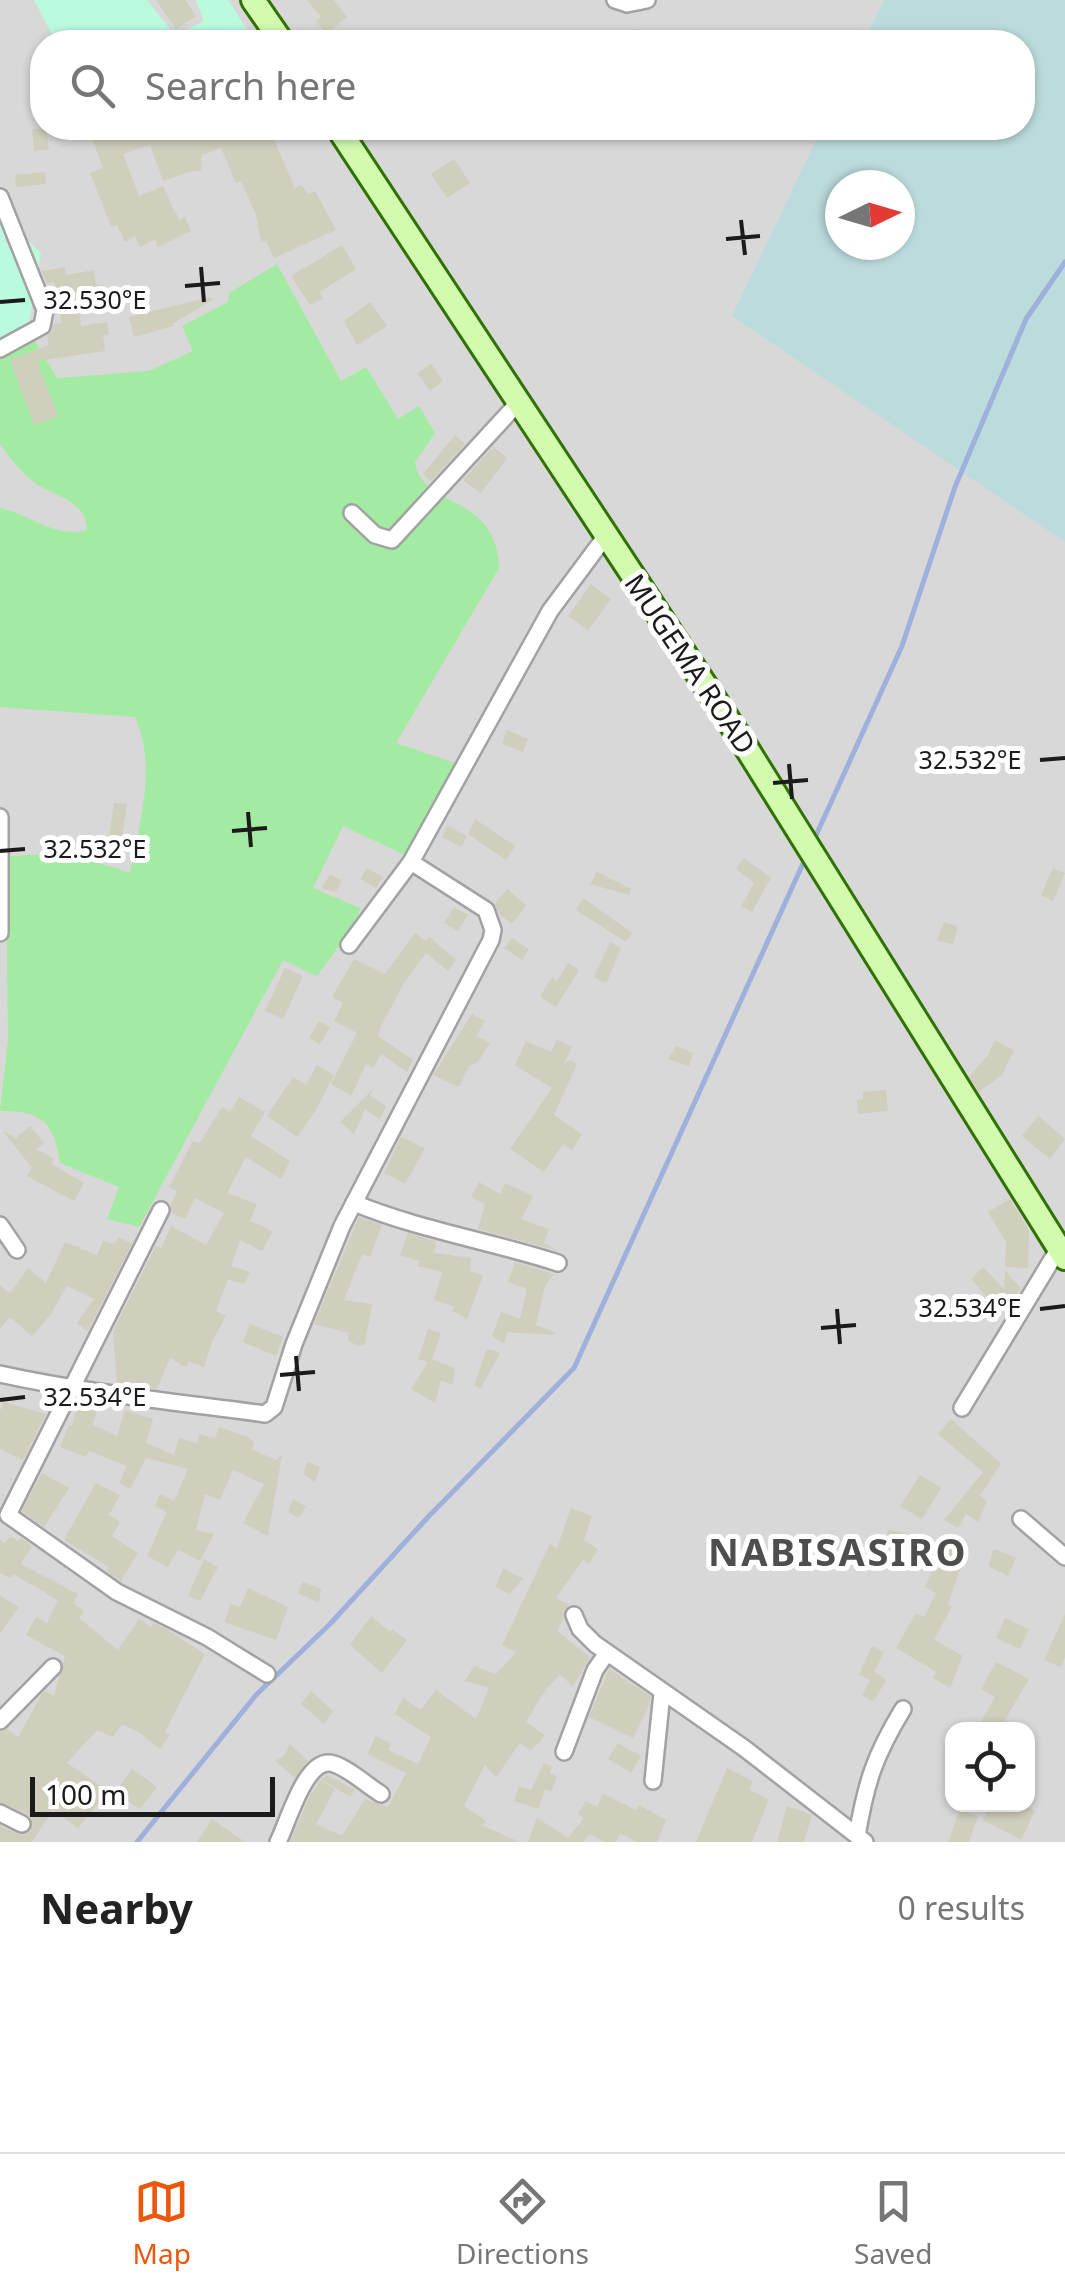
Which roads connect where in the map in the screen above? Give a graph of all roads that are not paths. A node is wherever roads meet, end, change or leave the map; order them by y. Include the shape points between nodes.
1 (614, 0) edge
2 (647, 0) edge
3 (257, 2) edge
4 (274, 30) edge
5 (346, 140) edge
6 (0, 197) edge
7 (0, 349) edge
8 (517, 404) junction
9 (352, 513) dead end
10 (606, 537) junction
11 (0, 816) edge
12 (411, 862) junction
13 (0, 933) edge
14 (350, 945) dead end
15 (354, 1204) junction
16 (161, 1210) dead end
17 (0, 1225) edge
18 (17, 1250) dead end
19 (1062, 1253) edge
20 (558, 1263) dead end
21 (0, 1374) edge
22 (68, 1389) junction
23 (962, 1408) dead end
24 (1021, 1519) dead end
25 (1065, 1557) edge
26 (574, 1615) dead end
27 (607, 1652) junction
28 (53, 1667) dead end
29 (268, 1674) dead end
30 (662, 1693) junction
31 (903, 1708) dead end
32 (0, 1721) edge
33 (564, 1752) dead end
34 (652, 1781) dead end
35 (381, 1794) dead end
36 (0, 1812) edge
37 (22, 1824) dead end
38 (861, 1839) edge
39 (278, 1842) edge

1 - 2 street
3 - 4 street
5 - 8 street, MUGEMA ROAD
6 - 7 street via 44,310 42,326
8 - 9 street via 392,540 374,535
8 - 10 street, MUGEMA ROAD
10 - 12 street via 550,610
10 - 19 street, MUGEMA ROAD
11 - 13 street
12 - 14 street
12 - 15 street via 486,910 493,930
15 - 20 street
15 - 22 street via 270,1412
16 - 22 street
17 - 18 street
19 - 23 street
21 - 22 street
22 - 29 street via 8,1516 117,1592
24 - 25 street
26 - 27 street
27 - 30 street
27 - 33 street
28 - 32 street
30 - 34 street
30 - 38 street
31 - 38 street via 868,1775
35 - 39 street via 324,1762 310,1772
36 - 37 street

